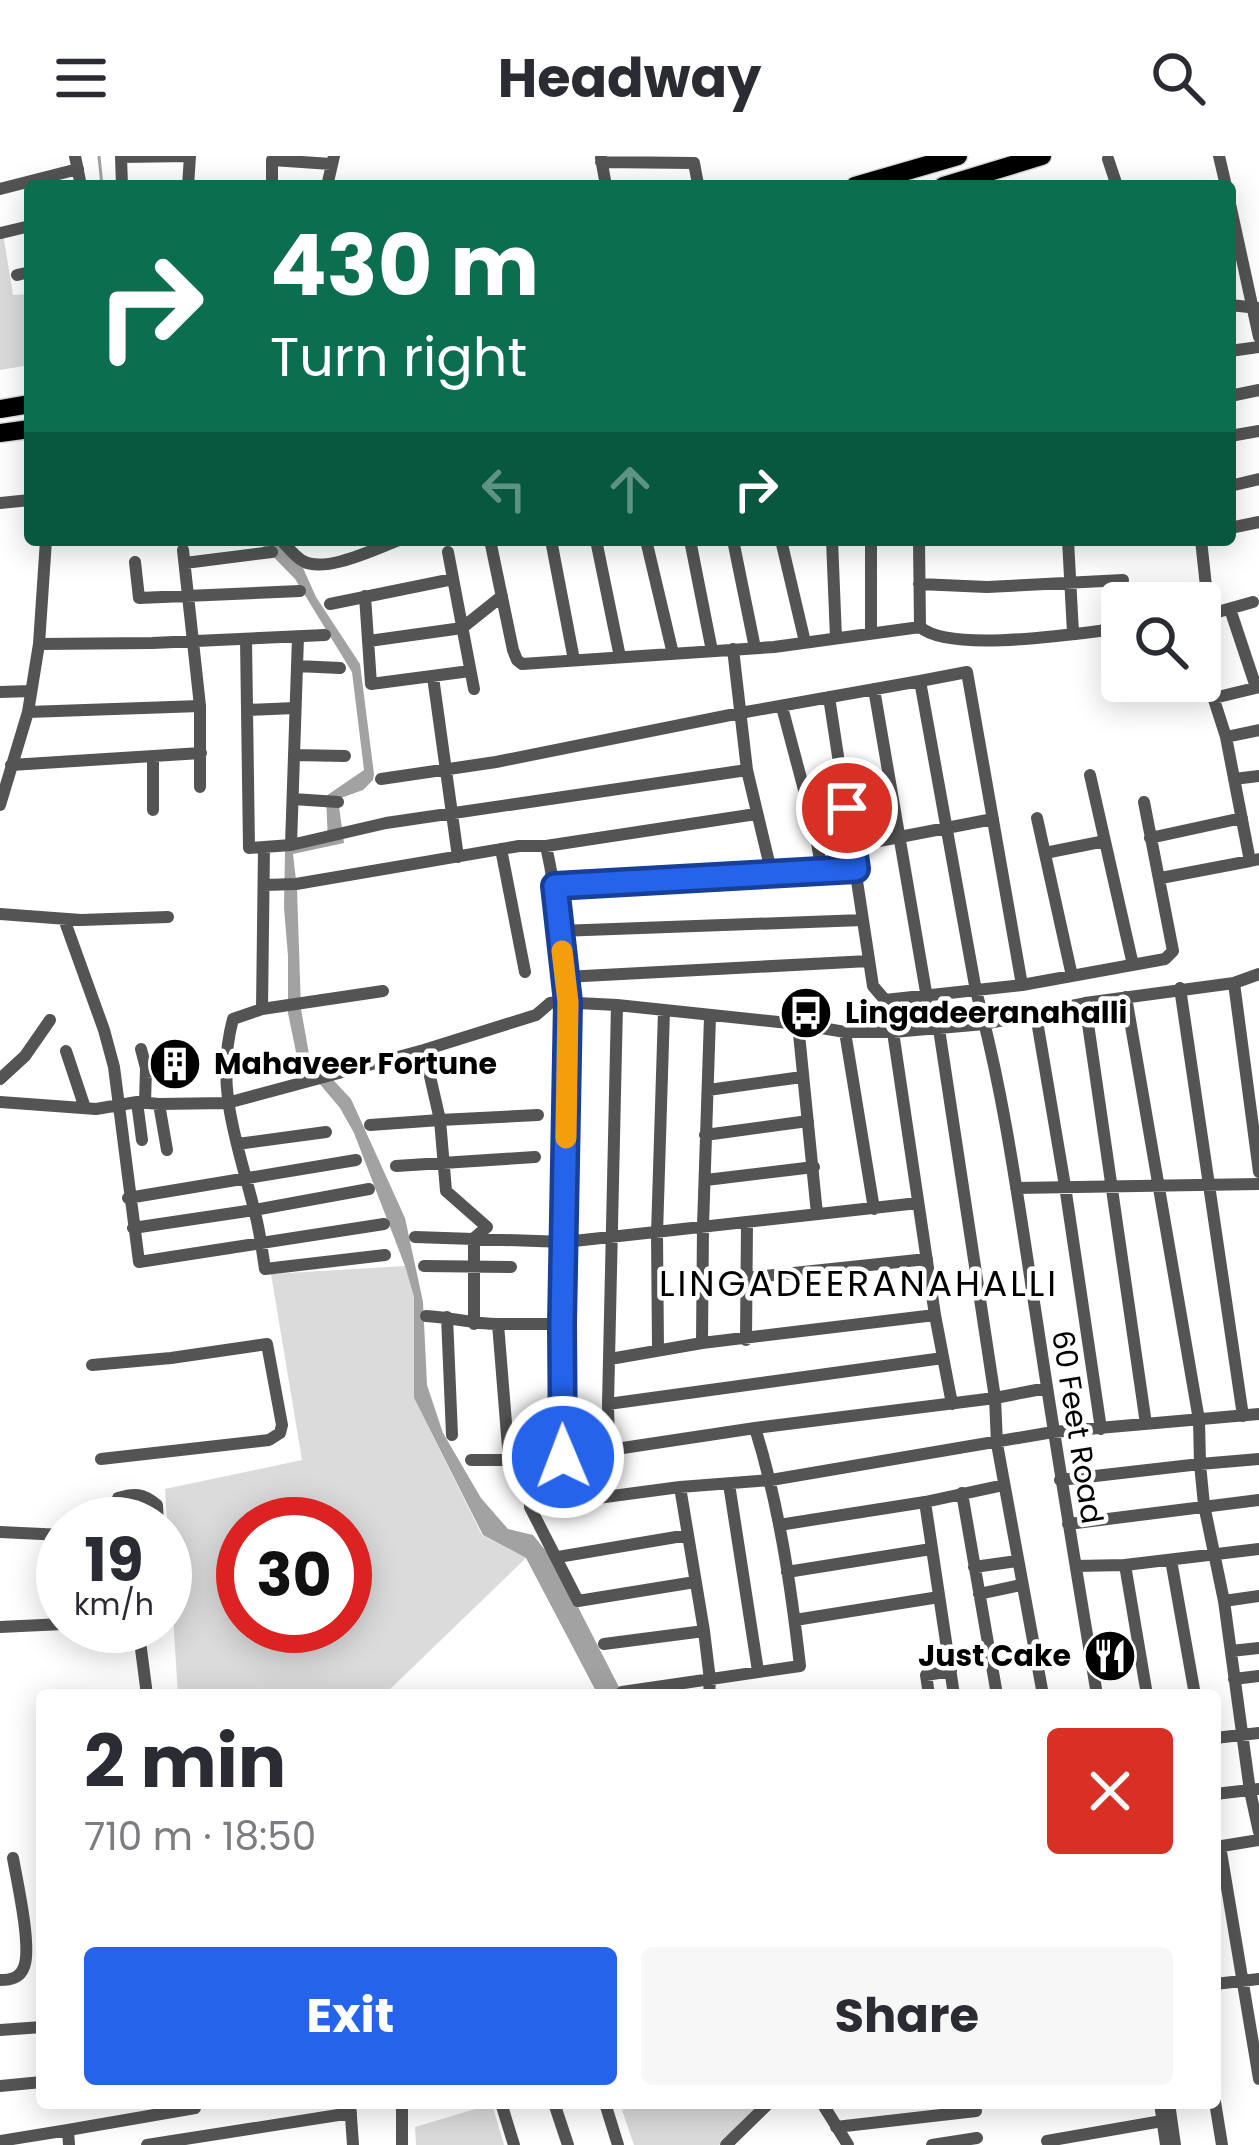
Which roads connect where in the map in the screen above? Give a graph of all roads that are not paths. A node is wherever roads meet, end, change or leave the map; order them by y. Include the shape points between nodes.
1 (121, 156) edge
2 (190, 156) edge
3 (958, 156) edge
4 (1042, 156) edge
5 (601, 159) edge
6 (639, 159) edge
7 (1108, 159) dead end
8 (333, 160) edge
9 (76, 162) edge
10 (25, 180) edge
11 (272, 180) edge
12 (697, 180) edge
13 (876, 180) edge
14 (963, 180) edge
15 (1115, 180) edge
16 (1236, 227) edge
17 (1256, 308) edge
18 (1259, 338) edge
19 (46, 546) edge
20 (257, 546) edge
21 (283, 546) edge
22 (384, 546) edge
23 (491, 546) edge
24 (552, 546) edge
25 (597, 546) edge
26 (647, 546) edge
27 (691, 546) edge
28 (734, 546) edge
29 (783, 546) edge
30 (832, 546) edge
31 (871, 546) edge
32 (919, 546) edge
33 (1068, 546) edge
34 (1201, 546) edge
35 (448, 552) dead end
36 (135, 562) dead end
37 (453, 579) junction
38 (1123, 580) dead end
39 (1203, 582) edge
40 (1070, 583) junction
41 (919, 584) junction
42 (300, 591) dead end
43 (188, 596) junction
44 (365, 596) junction
45 (502, 596) junction
46 (1253, 602) dead end
47 (330, 604) dead end
48 (1230, 609) junction
49 (1221, 612) edge
50 (920, 627) junction
51 (462, 628) junction
52 (1101, 631) edge
53 (871, 633) junction
54 (1073, 634) junction
55 (325, 635) dead end
56 (298, 637) junction
57 (836, 638) junction
58 (246, 639) junction
59 (369, 641) junction
60 (193, 642) junction
61 (805, 642) junction
62 (960, 642) junction
63 (39, 644) junction
64 (755, 648) junction
65 (733, 650) junction
66 (712, 651) junction
67 (673, 653) junction
68 (620, 657) junction
69 (574, 660) junction
70 (297, 666) junction
71 (340, 668) dead end
72 (470, 671) junction
73 (967, 672) junction
74 (433, 677) junction
75 (920, 681) junction
76 (1257, 687) edge
77 (474, 689) dead end
78 (874, 689) junction
79 (0, 692) edge
80 (31, 692) junction
81 (1221, 696) edge
82 (830, 697) junction
83 (1215, 702) edge
84 (200, 706) junction
85 (782, 707) junction
86 (296, 708) junction
87 (247, 710) junction
88 (28, 712) junction
89 (740, 713) junction
90 (1259, 730) edge
91 (1226, 737) junction
92 (0, 745) edge
93 (17, 745) junction
94 (201, 753) junction
95 (294, 755) junction
96 (153, 756) junction
97 (345, 756) dead end
98 (11, 765) junction
99 (747, 770) junction
100 (446, 771) junction
101 (1090, 775) dead end
102 (1259, 776) edge
103 (381, 779) dead end
104 (1234, 779) junction
105 (200, 788) dead end
106 (292, 799) junction
107 (338, 802) dead end
108 (1144, 802) dead end
109 (0, 805) edge
110 (153, 810) dead end
111 (756, 814) junction
112 (452, 815) junction
113 (1037, 818) dead end
114 (1259, 818) edge
115 (993, 819) junction
116 (1242, 819) junction
117 (947, 828) junction
118 (898, 837) junction
119 (1150, 838) junction
120 (1105, 841) junction
121 (291, 845) junction
122 (853, 845) junction
123 (546, 846) junction
124 (264, 847) junction
125 (501, 849) junction
126 (1045, 853) junction
127 (458, 857) junction
128 (1254, 860) edge
129 (856, 869) junction
130 (822, 872) junction
131 (772, 875) junction
132 (1161, 878) junction
133 (264, 885) junction
134 (555, 886) junction
135 (0, 914) edge
136 (167, 917) dead end
137 (64, 919) junction
138 (863, 920) junction
139 (560, 931) junction
140 (869, 962) junction
141 (1133, 965) junction
142 (525, 972) dead end
143 (1259, 974) edge
144 (1072, 976) junction
145 (565, 977) junction
146 (1234, 982) junction
147 (1022, 985) junction
148 (1180, 988) junction
149 (383, 991) dead end
150 (976, 992) junction
151 (1126, 997) junction
152 (927, 998) junction
153 (568, 1002) junction
154 (1085, 1003) junction
155 (617, 1005) junction
156 (262, 1009) junction
157 (664, 1011) junction
158 (1036, 1015) junction
159 (710, 1017) junction
160 (50, 1020) dead end
161 (798, 1024) junction
162 (985, 1024) junction
163 (939, 1029) junction
164 (893, 1032) junction
165 (845, 1033) junction
166 (142, 1049) dead end
167 (424, 1050) junction
168 (66, 1052) dead end
169 (169, 1070) dead end
170 (146, 1072) junction
171 (802, 1077) junction
172 (0, 1079) edge
173 (708, 1090) junction
174 (0, 1102) edge
175 (227, 1102) junction
176 (147, 1103) junction
177 (1254, 1103) edge
178 (118, 1106) junction
179 (85, 1108) junction
180 (538, 1114) dead end
181 (440, 1120) junction
182 (808, 1121) junction
183 (370, 1125) dead end
184 (326, 1132) dead end
185 (705, 1135) junction
186 (142, 1140) dead end
187 (237, 1144) junction
188 (167, 1150) dead end
189 (535, 1157) dead end
190 (356, 1160) dead end
191 (444, 1163) junction
192 (396, 1166) dead end
193 (814, 1167) junction
194 (1259, 1172) edge
195 (245, 1177) junction
196 (706, 1180) junction
197 (1111, 1184) junction
198 (1259, 1184) edge
199 (1158, 1185) junction
200 (1209, 1185) junction
201 (1065, 1186) junction
202 (1016, 1188) junction
203 (369, 1189) dead end
204 (128, 1198) junction
205 (918, 1203) junction
206 (874, 1209) junction
207 (254, 1210) junction
208 (818, 1214) junction
209 (747, 1222) junction
210 (384, 1224) dead end
211 (703, 1226) junction
212 (134, 1228) junction
213 (657, 1234) junction
214 (415, 1237) dead end
215 (474, 1238) junction
216 (611, 1238) junction
217 (262, 1242) junction
218 (565, 1242) junction
219 (385, 1255) dead end
220 (927, 1259) junction
221 (474, 1266) junction
222 (424, 1267) dead end
223 (511, 1268) dead end
224 (746, 1278) junction
225 (935, 1315) junction
226 (425, 1316) dead end
227 (447, 1317) junction
228 (474, 1324) junction
229 (498, 1324) junction
230 (562, 1324) junction
231 (746, 1340) junction
232 (702, 1343) junction
233 (658, 1349) junction
234 (943, 1358) junction
235 (610, 1359) junction
236 (92, 1365) dead end
237 (1047, 1388) junction
238 (995, 1398) junction
239 (608, 1404) junction
240 (952, 1404) junction
241 (1259, 1414) edge
242 (1243, 1416) junction
243 (1199, 1420) junction
244 (1146, 1424) junction
245 (755, 1428) junction
246 (1101, 1429) junction
247 (1053, 1432) junction
248 (452, 1435) dead end
249 (997, 1444) junction
250 (609, 1450) junction
251 (563, 1457) junction
252 (100, 1459) dead end
253 (471, 1460) dead end
254 (509, 1460) junction
255 (1259, 1460) edge
256 (528, 1461) junction
257 (1200, 1464) junction
258 (771, 1480) junction
259 (1060, 1480) junction
260 (729, 1484) junction
261 (1004, 1485) junction
262 (680, 1487) junction
263 (962, 1493) junction
264 (1259, 1500) edge
265 (925, 1502) junction
266 (1204, 1505) junction
267 (530, 1507) junction
268 (1068, 1524) junction
269 (779, 1526) junction
270 (0, 1532) edge
271 (36, 1534) edge
272 (688, 1535) junction
273 (931, 1549) junction
274 (1259, 1549) edge
275 (1214, 1553) junction
276 (558, 1557) junction
277 (1172, 1560) junction
278 (1017, 1561) junction
279 (1125, 1565) junction
280 (1076, 1566) junction
281 (974, 1568) junction
282 (787, 1572) junction
283 (695, 1582) junction
284 (1022, 1585) junction
285 (979, 1594) junction
286 (1259, 1596) edge
287 (939, 1597) junction
288 (1224, 1600) junction
289 (795, 1620) junction
290 (36, 1625) edge
291 (0, 1627) edge
292 (704, 1631) junction
293 (604, 1644) dead end
294 (1259, 1648) edge
295 (1231, 1652) junction
296 (142, 1653) edge
297 (758, 1671) junction
298 (951, 1671) junction
299 (1259, 1676) edge
300 (1234, 1679) junction
301 (710, 1680) junction
302 (146, 1689) edge
303 (638, 1689) edge
304 (710, 1689) edge
305 (928, 1689) edge
306 (953, 1689) edge
307 (996, 1689) edge
308 (1042, 1689) edge
309 (1096, 1689) edge
310 (1146, 1689) edge
311 (1194, 1689) edge
312 (1259, 1733) edge
313 (1244, 1735) junction
314 (1221, 1737) edge
315 (1254, 1790) edge
316 (1221, 1793) edge
317 (1259, 1836) edge
318 (1221, 1846) edge
319 (13, 1858) dead end
320 (1221, 1868) edge
321 (1259, 1979) edge
322 (0, 1980) edge
323 (1243, 1981) junction
324 (1221, 1983) edge
325 (36, 2027) edge
326 (0, 2030) edge
327 (1259, 2079) edge
328 (36, 2083) edge
329 (0, 2086) edge
330 (189, 2109) edge
331 (345, 2109) edge
332 (351, 2109) edge
333 (402, 2109) edge
334 (503, 2109) edge
335 (556, 2109) edge
336 (606, 2109) edge
337 (764, 2109) edge
338 (825, 2109) edge
339 (967, 2109) edge
340 (976, 2109) edge
341 (1163, 2109) edge
342 (1165, 2109) edge
343 (1216, 2109) edge
344 (1162, 2121) junction
345 (68, 2130) junction
346 (840, 2138) edge
347 (1047, 2140) dead end
348 (0, 2141) edge
349 (978, 2141) edge
350 (21, 2142) edge
351 (69, 2145) edge
352 (147, 2145) edge
353 (353, 2145) edge
354 (402, 2145) edge
355 (514, 2145) edge
356 (568, 2145) edge
357 (618, 2145) edge
358 (726, 2145) edge
359 (932, 2145) edge
360 (1171, 2145) edge
361 (1222, 2145) edge

1 - 2 street
3 - 13 highway
4 - 14 highway
5 - 6 street
6 - 12 street via 694,163
7 - 15 street
8 - 11 street via 272,160
9 - 10 street
16 - 17 street
17 - 18 street
19 - 63 street
20 - 43 street via 184,556
21 - 22 street via 314,564
23 - 45 street
24 - 69 street
25 - 68 street
26 - 67 street
27 - 66 street
28 - 64 street
29 - 61 street
30 - 57 street
31 - 53 street
32 - 41 street
33 - 40 street
34 - 39 street
35 - 37 street
36 - 43 street via 139,598
37 - 44 street
37 - 51 street
38 - 40 street
40 - 41 street
40 - 54 street
41 - 50 street
42 - 43 street
43 - 60 street
44 - 47 street
44 - 59 street
45 - 51 street
45 - 69 street via 517,660
46 - 48 street
48 - 49 street
48 - 76 street
50 - 53 street
50 - 62 street
51 - 59 street
51 - 72 street
52 - 54 street
53 - 57 street
54 - 62 street
55 - 56 street
56 - 58 street
56 - 70 street
57 - 61 street
58 - 60 street
58 - 87 street
59 - 74 street via 371,684
60 - 63 street
60 - 84 street
61 - 64 street
62 - 73 street
63 - 80 street
64 - 65 street
65 - 66 street
65 - 89 street
66 - 67 street
67 - 68 street
68 - 69 street
70 - 71 street
70 - 86 street
72 - 74 street
72 - 77 street
73 - 75 street
73 - 115 street
74 - 100 street
75 - 78 street
75 - 117 street, 60 Feet Road
76 - 81 street
78 - 82 street
78 - 118 street
79 - 80 street
80 - 88 street
82 - 85 street
82 - 122 street
83 - 91 street
84 - 88 street
84 - 94 street
85 - 89 street
85 - 130 street
86 - 87 street
86 - 95 street
87 - 124 street via 249,848
88 - 93 street
89 - 99 street
89 - 100 street
90 - 91 street
91 - 104 street
92 - 93 street
93 - 98 street
94 - 96 street
94 - 105 street
95 - 97 street
95 - 106 street
96 - 98 street
96 - 110 street
98 - 109 street
99 - 111 street
99 - 112 street
100 - 103 street
100 - 112 street
101 - 120 street
102 - 104 street
104 - 116 street
106 - 107 street
106 - 121 street
108 - 119 street
111 - 123 street
111 - 131 street
112 - 121 street
112 - 127 street
113 - 126 street
114 - 116 street
115 - 117 street
115 - 147 street
116 - 119 street
116 - 128 street
117 - 118 street
117 - 150 street, 60 Feet Road
118 - 122 street
118 - 152 street
119 - 132 street
120 - 126 street
120 - 141 street
121 - 124 street
122 - 129 street
123 - 125 street
123 - 134 street
124 - 133 street
125 - 127 street
125 - 142 street
126 - 144 street
127 - 133 street
128 - 132 street
129 - 130 street
129 - 138 street
130 - 131 street
131 - 134 street
132 - 141 street via 1173,951
133 - 156 street
134 - 139 street
135 - 137 street
136 - 137 street
137 - 178 street via 104,1030
138 - 139 street
138 - 140 street
139 - 145 street
140 - 145 street
140 - 152 street via 885,1000
141 - 144 street
143 - 146 street
144 - 147 street
145 - 153 street
146 - 148 street
146 - 177 street
147 - 150 street
148 - 151 street
148 - 200 street
149 - 156 street
150 - 152 street
150 - 162 street, 60 Feet Road
151 - 154 street
151 - 199 street
153 - 155 street
153 - 167 street
153 - 218 street
154 - 158 street
154 - 197 street
155 - 157 street
155 - 216 street
156 - 175 street via 233,1019
157 - 159 street
157 - 213 street
158 - 162 street
158 - 201 street
159 - 161 street
159 - 173 street
160 - 172 street
161 - 165 street
161 - 171 street
162 - 163 street
162 - 202 street, 60 Feet Road
163 - 164 street
163 - 238 street
164 - 165 street
164 - 205 street
165 - 206 street
166 - 170 street
167 - 175 street
167 - 181 street
168 - 179 street
169 - 170 street
170 - 176 street
171 - 173 street
171 - 182 street
173 - 185 street
174 - 179 street
175 - 176 street
175 - 187 street
176 - 178 street
176 - 186 street
176 - 188 street
177 - 194 street
178 - 179 street
178 - 204 street
180 - 181 street
181 - 183 street
181 - 191 street
182 - 185 street
182 - 193 street
184 - 187 street
185 - 196 street
187 - 195 street
189 - 191 street
190 - 195 street
191 - 192 street
191 - 215 street via 446,1191 487,1227
193 - 196 street
193 - 208 street
195 - 204 street
195 - 207 street
196 - 211 street
197 - 199 street
197 - 201 street
197 - 244 street
198 - 200 street
199 - 200 street
199 - 243 street
200 - 242 street
201 - 202 street
201 - 246 street
202 - 237 street, 60 Feet Road
203 - 207 street
204 - 212 street
205 - 206 street
205 - 220 street
206 - 208 street
207 - 212 street
207 - 217 street
208 - 209 street
209 - 211 street
209 - 224 street
210 - 217 street
211 - 213 street
211 - 232 street
212 - 217 street via 139,1262
213 - 216 street
213 - 233 street
214 - 215 street
215 - 218 street
215 - 221 street
216 - 218 street
216 - 235 street
217 - 219 street via 266,1269
218 - 230 street
220 - 224 street
220 - 225 street
221 - 222 street
221 - 223 street
221 - 228 street
224 - 231 street
225 - 231 street
225 - 234 street
226 - 227 street
227 - 228 street
227 - 248 street
228 - 229 street
229 - 230 street
229 - 254 street
230 - 251 street
231 - 232 street
232 - 233 street
233 - 235 street
234 - 239 street
234 - 240 street
235 - 239 street
236 - 252 street via 267,1343 282,1425 269,1440
237 - 238 street
237 - 247 street, 60 Feet Road
238 - 240 street
238 - 249 street
239 - 250 street
240 - 245 street
241 - 242 street
242 - 243 street
243 - 244 street
243 - 257 street
244 - 246 street
245 - 250 street
245 - 258 street
246 - 247 street
247 - 249 street
247 - 259 street, 60 Feet Road
249 - 258 street
249 - 261 street
250 - 251 street
251 - 256 street
253 - 254 street
254 - 256 street
255 - 257 street
256 - 267 street
257 - 259 street
257 - 266 street
258 - 260 street
258 - 269 street
259 - 268 street, 60 Feet Road
260 - 262 street
260 - 297 street
261 - 263 street
261 - 278 street
262 - 267 street
262 - 272 street
263 - 265 street
263 - 281 street
264 - 266 street
265 - 269 street
265 - 273 street
266 - 268 street
266 - 275 street
267 - 276 street
268 - 280 street, 60 Feet Road
269 - 282 street
270 - 271 street
272 - 276 street
272 - 283 street
273 - 282 street
273 - 287 street
274 - 275 street
275 - 277 street
275 - 288 street
276 - 283 street via 578,1601
277 - 279 street
277 - 311 street
278 - 281 street
278 - 284 street
279 - 280 street
279 - 310 street
280 - 309 street, 60 Feet Road
281 - 285 street
282 - 289 street
283 - 292 street
284 - 285 street
284 - 308 street
285 - 307 street
286 - 288 street
287 - 289 street
287 - 298 street
288 - 295 street
289 - 297 street via 800,1666
290 - 291 street
292 - 293 street
292 - 301 street
294 - 295 street
295 - 300 street
296 - 302 street
297 - 301 street
298 - 305 street via 926,1675
298 - 306 street
299 - 300 street
300 - 313 street
301 - 303 street
301 - 304 street
312 - 313 street
313 - 314 street
313 - 315 street
315 - 316 street
315 - 317 street
317 - 318 street
319 - 322 street via 26,1961 17,1976
320 - 323 street
321 - 323 street
323 - 324 street
323 - 327 street
325 - 326 street
328 - 329 street
330 - 345 street
331 - 352 street
332 - 353 street
333 - 354 street
334 - 355 street
335 - 356 street
336 - 357 street
337 - 358 street
338 - 346 street
339 - 346 street
340 - 349 street
341 - 344 street
342 - 360 street
343 - 361 street
344 - 347 street
344 - 360 street
345 - 350 street
345 - 351 street
348 - 350 street
349 - 359 street

